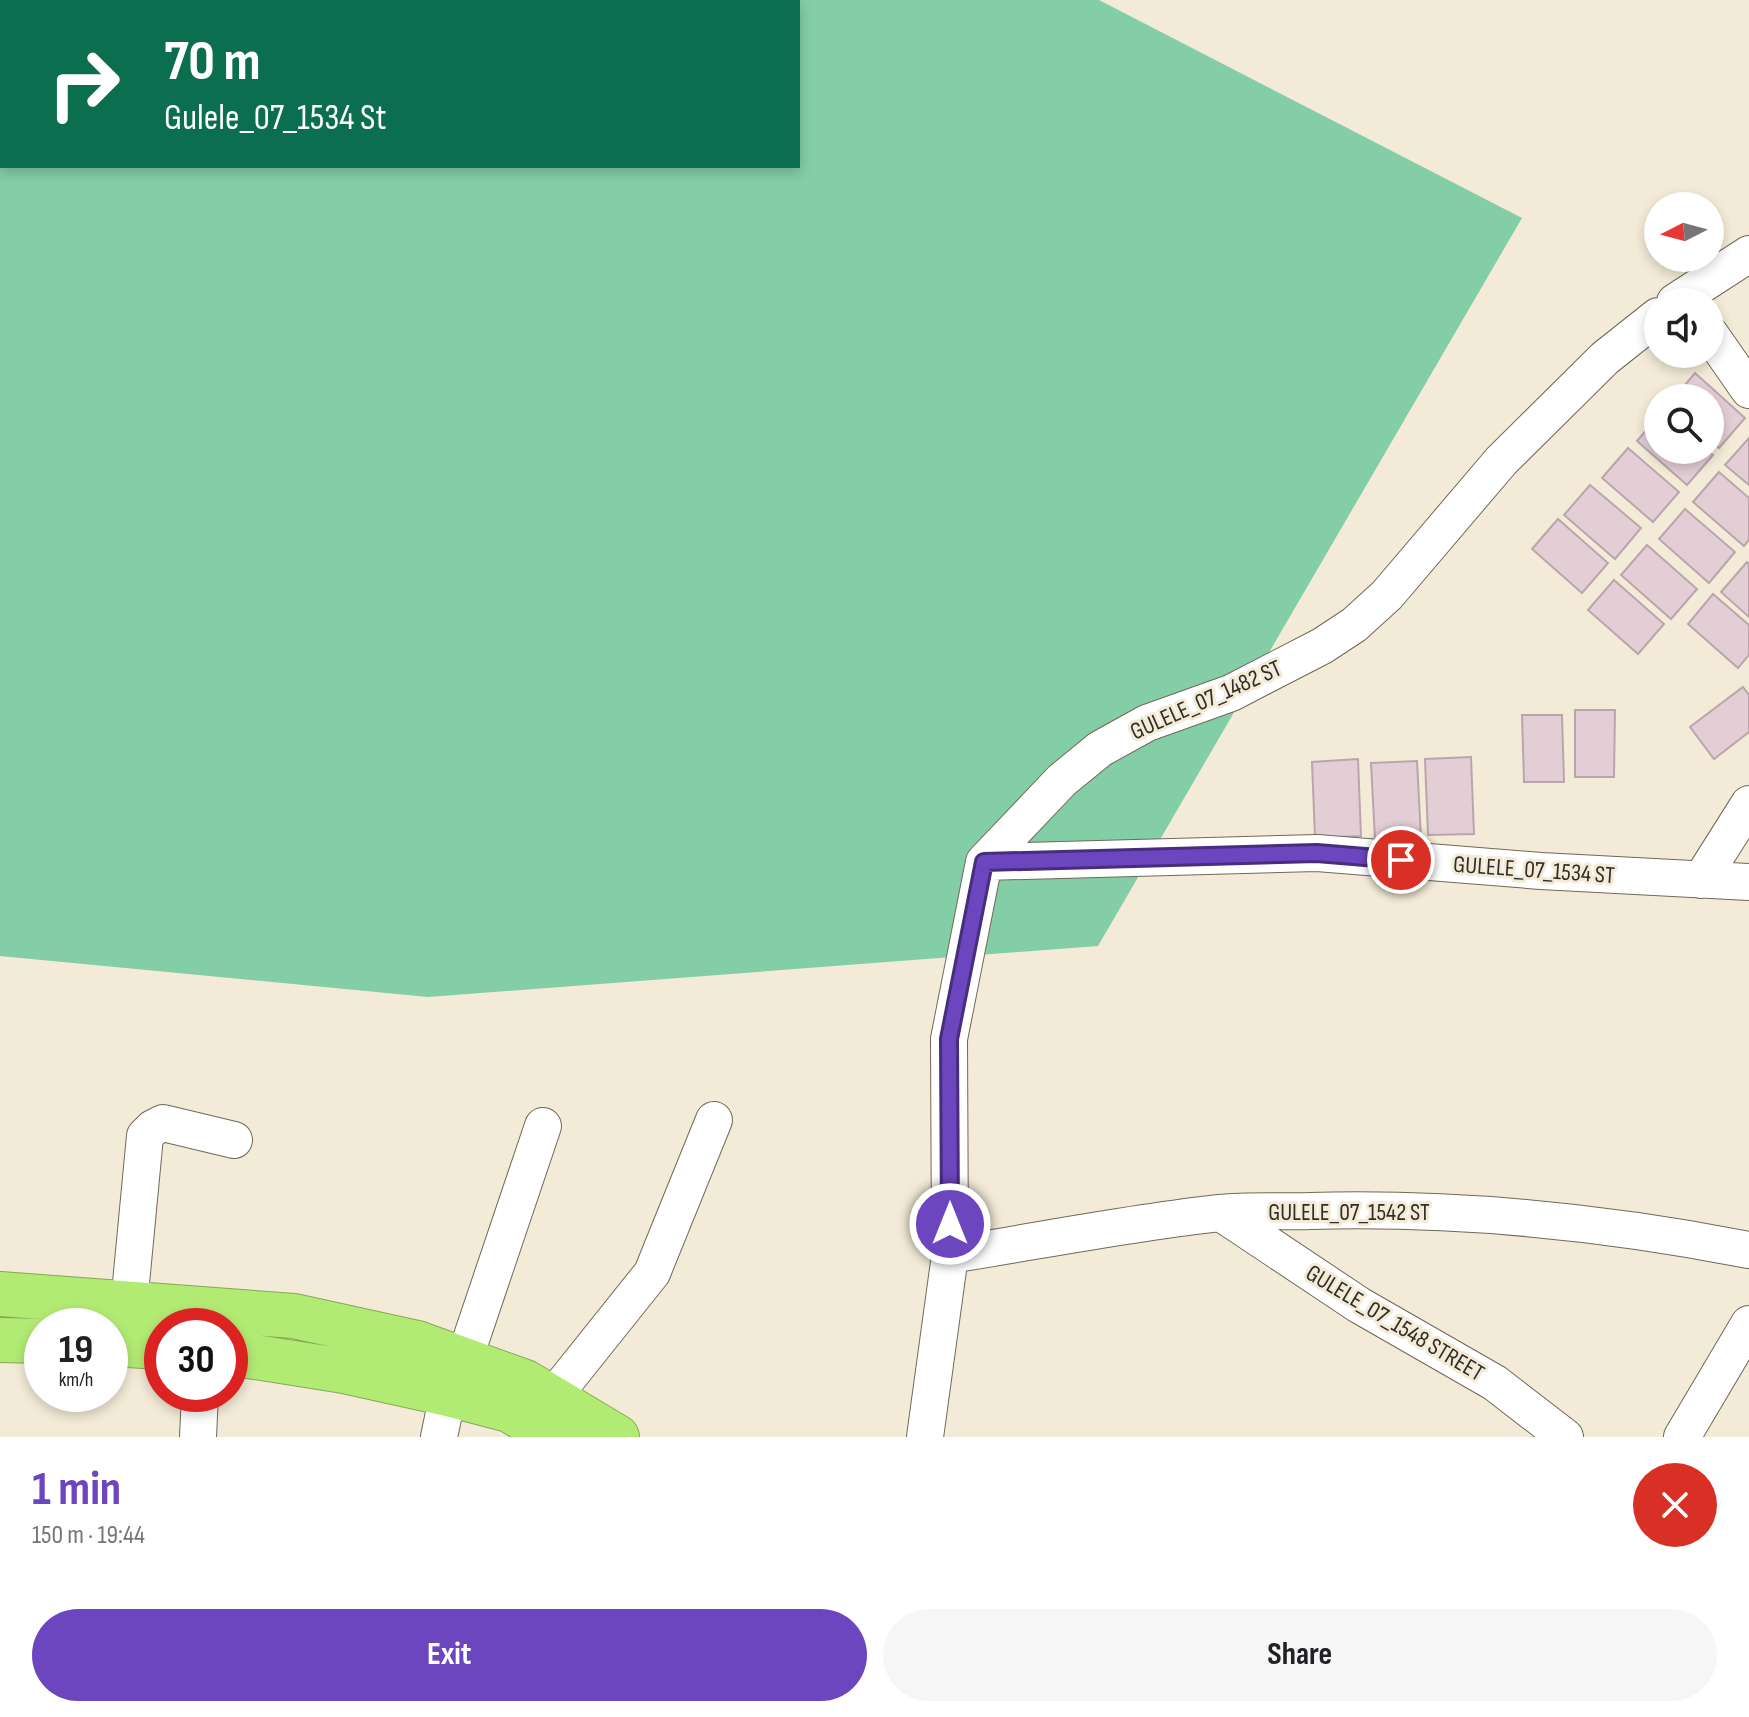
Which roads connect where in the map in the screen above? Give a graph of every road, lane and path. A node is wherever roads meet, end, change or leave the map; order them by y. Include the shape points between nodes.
1 (1749, 254) edge
2 (1699, 288) edge
3 (1644, 328) edge
4 (1724, 354) edge
5 (1749, 390) edge
6 (1749, 804) edge
7 (984, 862) junction
8 (1701, 880) junction
9 (1749, 882) edge
10 (714, 1120) dead end
11 (543, 1126) dead end
12 (234, 1140) dead end
13 (1221, 1213) junction
14 (1749, 1250) edge
15 (950, 1255) junction
16 (0, 1294) edge
17 (129, 1304) junction
18 (1749, 1324) edge
19 (0, 1340) edge
20 (24, 1341) edge
21 (248, 1356) edge
22 (456, 1377) junction
23 (199, 1412) edge
24 (554, 1418) edge
25 (198, 1437) edge
26 (439, 1437) edge
27 (617, 1437) edge
28 (925, 1437) edge
29 (1565, 1437) edge
30 (1682, 1437) edge

1 - 2 street, GULELE_07_1482 ST
3 - 7 street, GULELE_07_1482 ST via 1605,358 1501,461 1387,595 1354,625 1231,693 1147,723 1100,749 1062,780
4 - 5 street
6 - 8 street
7 - 8 street, GULELE_07_1534 ST via 1317,853
7 - 15 street via 949,1039
8 - 9 street, GULELE_07_1534 ST
10 - 24 street via 652,1273
11 - 22 street
12 - 17 street via 163,1123 145,1136
13 - 14 street, GULELE_07_1542 ST via 1460,1212 1676,1236
13 - 15 street, GULELE_07_1542 ST
13 - 29 street, GULELE_07_1548 STREET via 1359,1305 1495,1383
15 - 28 street
16 - 17 highway
17 - 22 highway via 294,1316 417,1343
18 - 30 street
19 - 20 highway
21 - 22 highway via 344,1371
22 - 24 highway via 525,1382
22 - 26 street
23 - 25 street
24 - 27 highway

